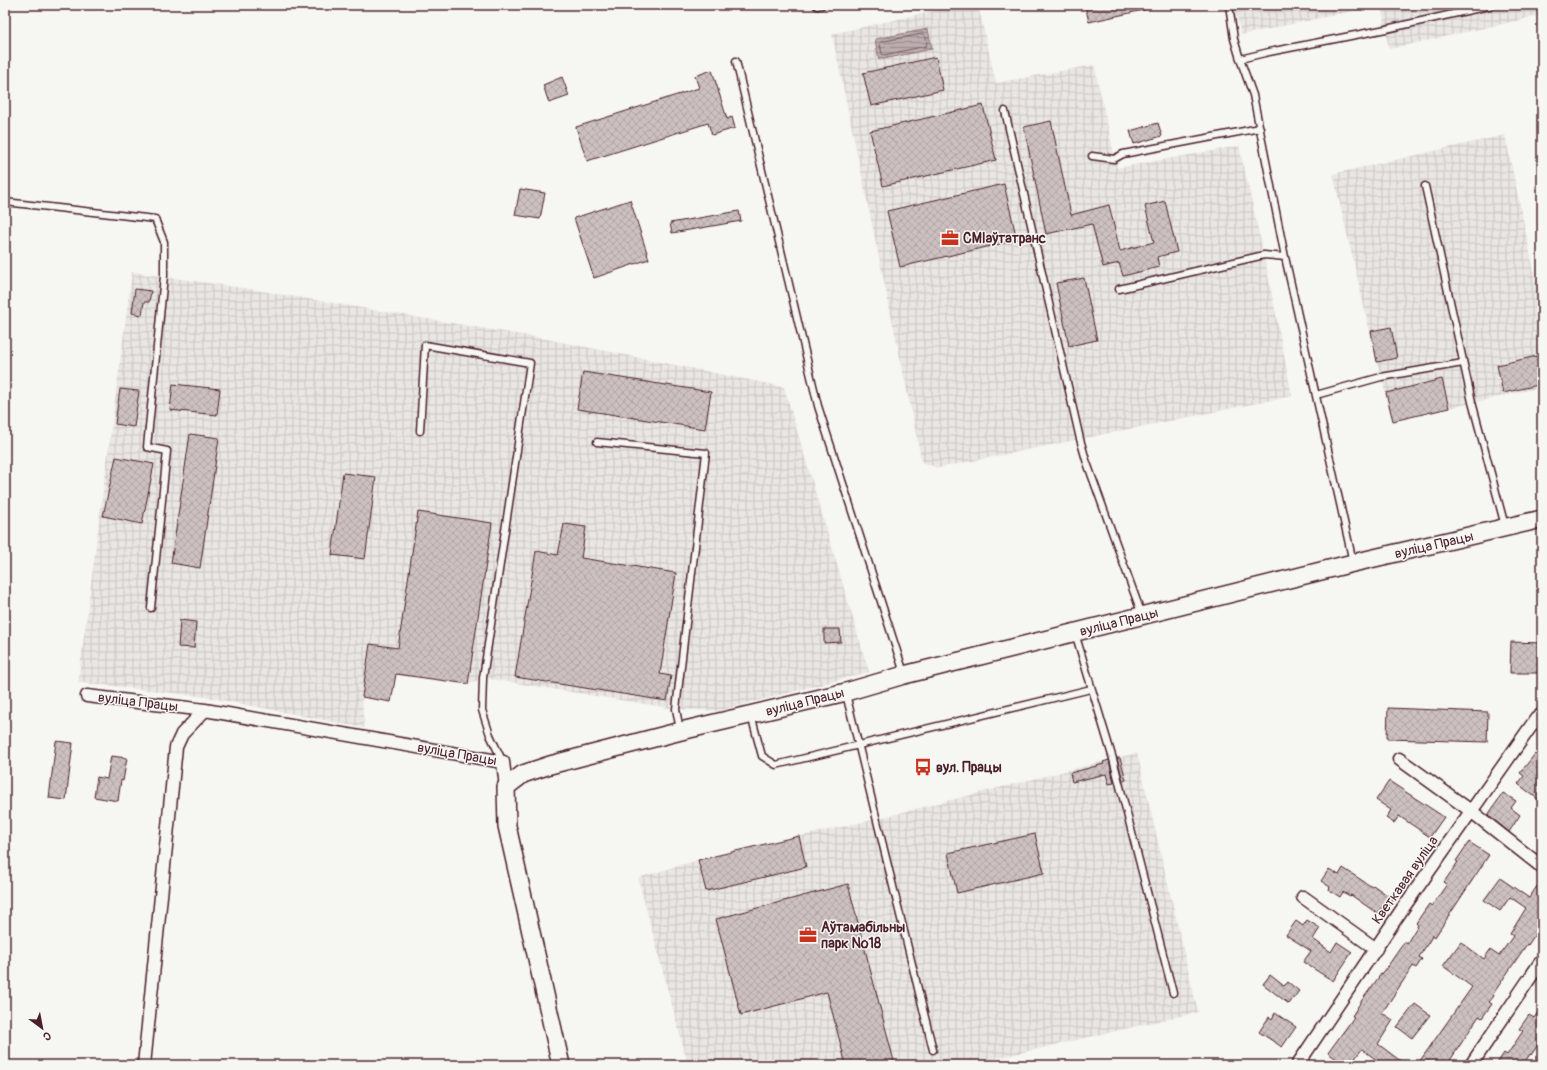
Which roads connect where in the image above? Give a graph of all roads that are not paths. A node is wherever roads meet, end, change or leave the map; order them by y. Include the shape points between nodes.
1 (1229, 5) edge
2 (1493, 5) edge
3 (1240, 59) junction
4 (736, 61) dead end
5 (1005, 111) dead end
6 (1260, 128) junction
7 (1092, 156) dead end
8 (1425, 186) dead end
9 (5, 202) edge
10 (1285, 256) junction
11 (1119, 289) dead end
12 (1463, 362) junction
13 (1316, 395) junction
14 (420, 431) dead end
15 (597, 442) dead end
16 (1542, 519) edge
17 (1505, 528) junction
18 (1353, 563) junction
19 (151, 608) dead end
20 (1142, 616) junction
21 (1075, 633) junction
22 (904, 675) junction
23 (1091, 689) junction
24 (846, 692) junction
25 (87, 696) dead end
26 (204, 710) junction
27 (1542, 714) edge
28 (751, 715) junction
29 (681, 731) junction
30 (859, 745) junction
31 (1399, 759) dead end
32 (504, 762) junction
33 (506, 787) junction
34 (1471, 811) junction
35 (1542, 867) edge
36 (1303, 897) dead end
37 (1376, 949) junction
38 (1542, 960) edge
39 (1173, 993) dead end
40 (933, 1050) dead end
41 (144, 1065) edge
42 (562, 1065) edge
43 (1300, 1065) edge
44 (1471, 1065) edge

1 - 3 lane
2 - 3 lane via 1386,30
3 - 6 lane via 1253,95
4 - 22 lane via 818,406
5 - 20 lane via 1080,439
6 - 7 lane via 1123,154 1114,159
6 - 10 lane
8 - 12 lane
9 - 19 lane via 155,218 164,242 164,276 146,446 167,451
10 - 11 lane via 1264,255
10 - 13 lane
12 - 13 lane via 1382,377
12 - 17 lane
13 - 18 lane
14 - 32 lane via 425,345 530,363 483,678 482,710 490,735
15 - 29 lane via 706,453 676,709
16 - 17 street, вуліца Працы
17 - 18 street, вуліца Працы
18 - 20 street, вуліца Працы
20 - 21 street, вуліца Працы
21 - 22 street, вуліца Працы
21 - 23 lane
22 - 24 street, вуліца Працы
23 - 30 lane
23 - 39 lane via 1113,759
24 - 28 street, вуліца Працы
24 - 30 lane
25 - 26 street, вуліца Працы
26 - 32 street, вуліца Працы
26 - 41 street via 182,734 176,747
27 - 34 street, Кветкавая вуліца
28 - 29 street, вуліца Працы
28 - 30 lane via 762,756 776,765
29 - 33 street, вуліца Працы via 550,765 523,774
30 - 40 lane
31 - 34 street
32 - 33 street, вуліца Працы
33 - 42 street via 507,826
34 - 35 street
34 - 37 street, Кветкавая вуліца
36 - 37 street
37 - 43 street, Кветкавая вуліца via 1298,1064
38 - 44 street

